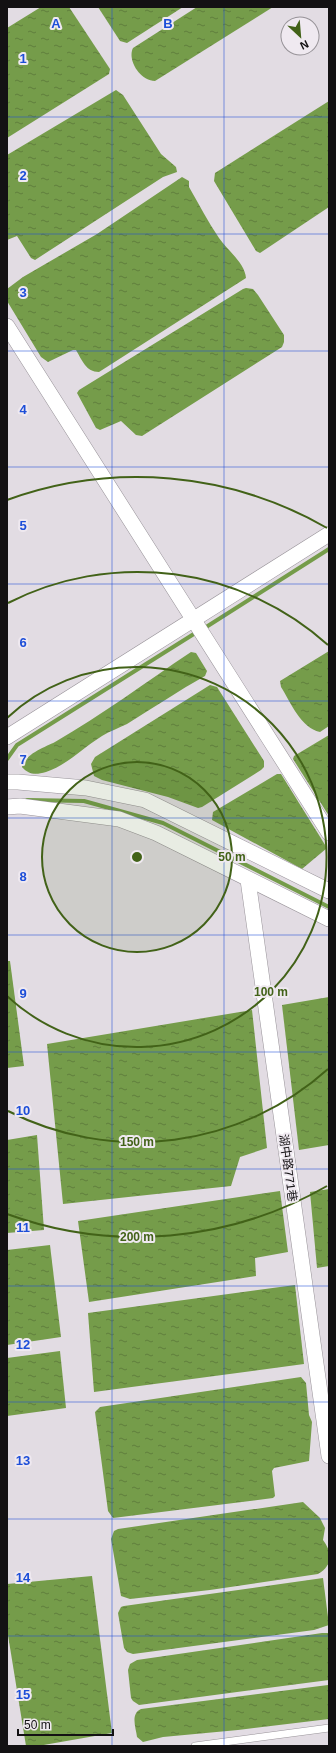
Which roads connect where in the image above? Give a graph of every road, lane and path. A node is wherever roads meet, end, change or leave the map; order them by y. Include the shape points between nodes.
1 (7, 326) edge
2 (329, 534) edge
3 (194, 620) junction
4 (7, 737) edge
5 (7, 782) edge
6 (7, 807) edge
7 (329, 833) edge
8 (248, 880) junction
9 (329, 891) edge
10 (329, 919) edge
11 (329, 1456) edge
12 (329, 1728) edge
13 (195, 1746) edge

1 - 3 street
2 - 3 street
3 - 4 street
3 - 7 street
5 - 9 street via 86,788 145,800
6 - 8 street via 20,806 119,819 156,833
8 - 10 street
8 - 11 street, 湖中路771巷
12 - 13 lane

